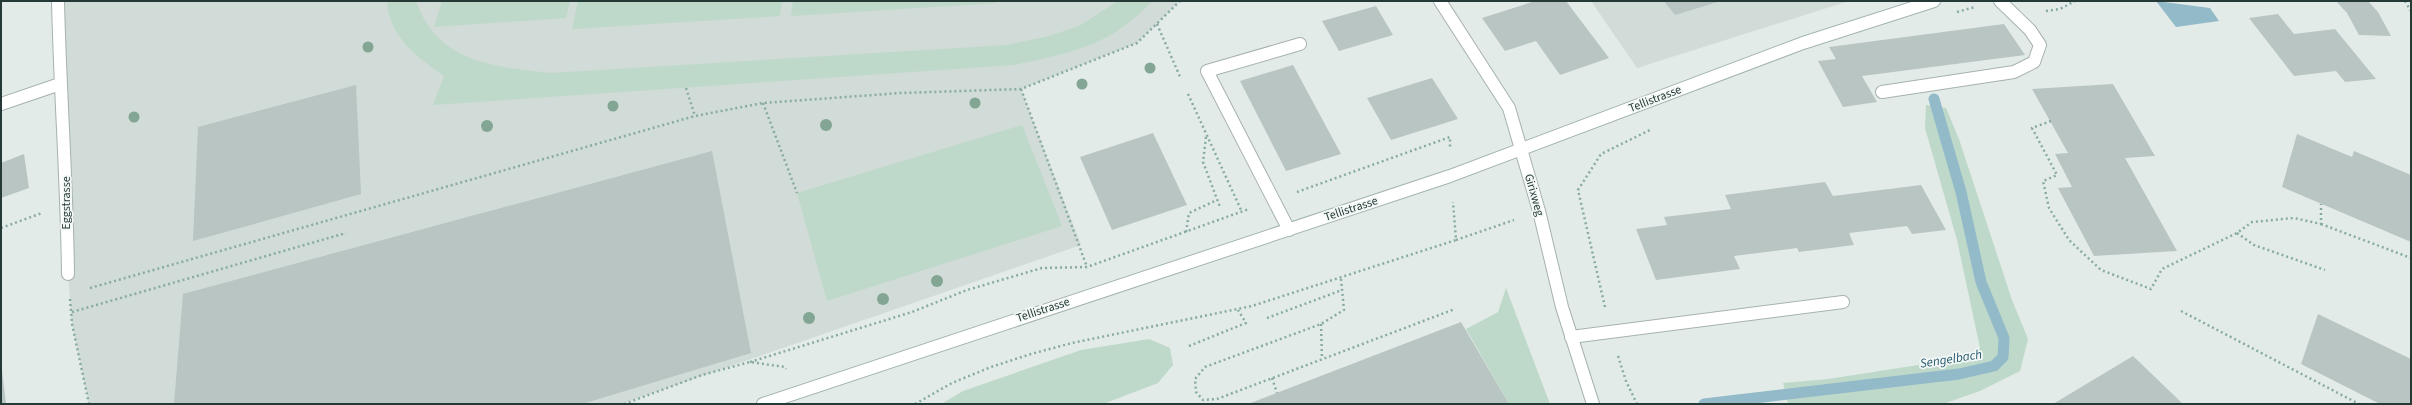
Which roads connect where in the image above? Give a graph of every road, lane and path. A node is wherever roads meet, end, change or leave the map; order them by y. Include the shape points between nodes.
1 (58, 1) edge
2 (1180, 1) edge
3 (1440, 1) edge
4 (1934, 1) edge
5 (2000, 1) edge
6 (2405, 1) edge
7 (2411, 11) edge
8 (1157, 24) junction
9 (1300, 44) dead end
10 (1181, 80) dead end
11 (60, 84) junction
12 (1184, 87) dead end
13 (686, 88) dead end
14 (1021, 89) junction
15 (1882, 92) dead end
16 (763, 103) junction
17 (1, 104) edge
18 (695, 116) junction
19 (2051, 121) dead end
20 (1206, 136) junction
21 (1521, 150) junction
22 (1578, 190) dead end
23 (798, 193) dead end
24 (1217, 200) junction
25 (65, 203) junction
26 (2320, 204) dead end
27 (1220, 207) dead end
28 (1539, 211) junction
29 (1242, 212) dead end
30 (2321, 224) junction
31 (1, 228) edge
32 (1289, 230) junction
33 (1186, 232) dead end
34 (346, 233) dead end
35 (2237, 233) junction
36 (1456, 240) dead end
37 (2411, 258) edge
38 (2325, 270) dead end
39 (68, 274) joint
40 (1341, 279) dead end
41 (1342, 290) junction
42 (69, 294) junction
43 (1842, 302) dead end
44 (1454, 309) dead end
45 (1238, 310) dead end
46 (2182, 311) dead end
47 (72, 312) junction
48 (1267, 318) dead end
49 (1321, 324) junction
50 (1610, 332) junction
51 (1571, 337) junction
52 (1189, 346) dead end
53 (1322, 359) junction
54 (750, 362) junction
55 (1272, 378) junction
56 (802, 390) junction
57 (1277, 393) dead end
58 (89, 404) edge
59 (624, 404) edge
60 (763, 404) edge
61 (1593, 404) edge
62 (1636, 404) edge
63 (2359, 404) edge

1 - 11 main road, Eggstrasse
2 - 8 path
3 - 21 main road, Girixweg via 1509,108
4 - 21 main road, Tellistrasse via 1804,43
5 - 15 main road via 2030,30 2040,45 2034,62 2014,72
6 - 7 path
8 - 10 path
8 - 14 path via 1137,43
9 - 32 main road via 1207,71
11 - 17 main road
11 - 25 main road, Eggstrasse via 67,182
12 - 20 path
13 - 18 path
14 - 16 path via 901,93
14 - 54 path via 1087,267 1042,268 967,290 912,312
16 - 18 path
16 - 23 path
18 - 42 path
19 - 35 path via 2032,128 2057,176 2043,181 2049,208 2069,240 2101,270 2151,289 2162,270
20 - 24 path via 1202,162
20 - 29 path
21 - 28 main road, Girixweg
21 - 32 main road, Tellistrasse
22 - 50 path
24 - 27 path
24 - 33 path via 1189,213
25 - 31 path
25 - 39 main road, Eggstrasse
26 - 30 path
28 - 36 path
28 - 51 main road, Girixweg
30 - 35 path via 2294,218 2252,222
30 - 37 path
32 - 56 main road, Tellistrasse
34 - 47 path
35 - 38 path via 2254,245
39 - 42 path
40 - 41 path
41 - 48 path
41 - 49 path via 1344,310
42 - 47 path
43 - 50 main road
44 - 53 path
45 - 52 path via 1246,323
46 - 63 path
47 - 58 path
49 - 53 path
49 - 55 path via 1205,367 1195,379 1196,392 1203,400 1217,399
50 - 51 main road
50 - 62 path
51 - 61 main road, Girixweg
53 - 55 path
54 - 56 path via 784,367
54 - 59 path via 702,375
55 - 57 path
56 - 60 main road, Tellistrasse

